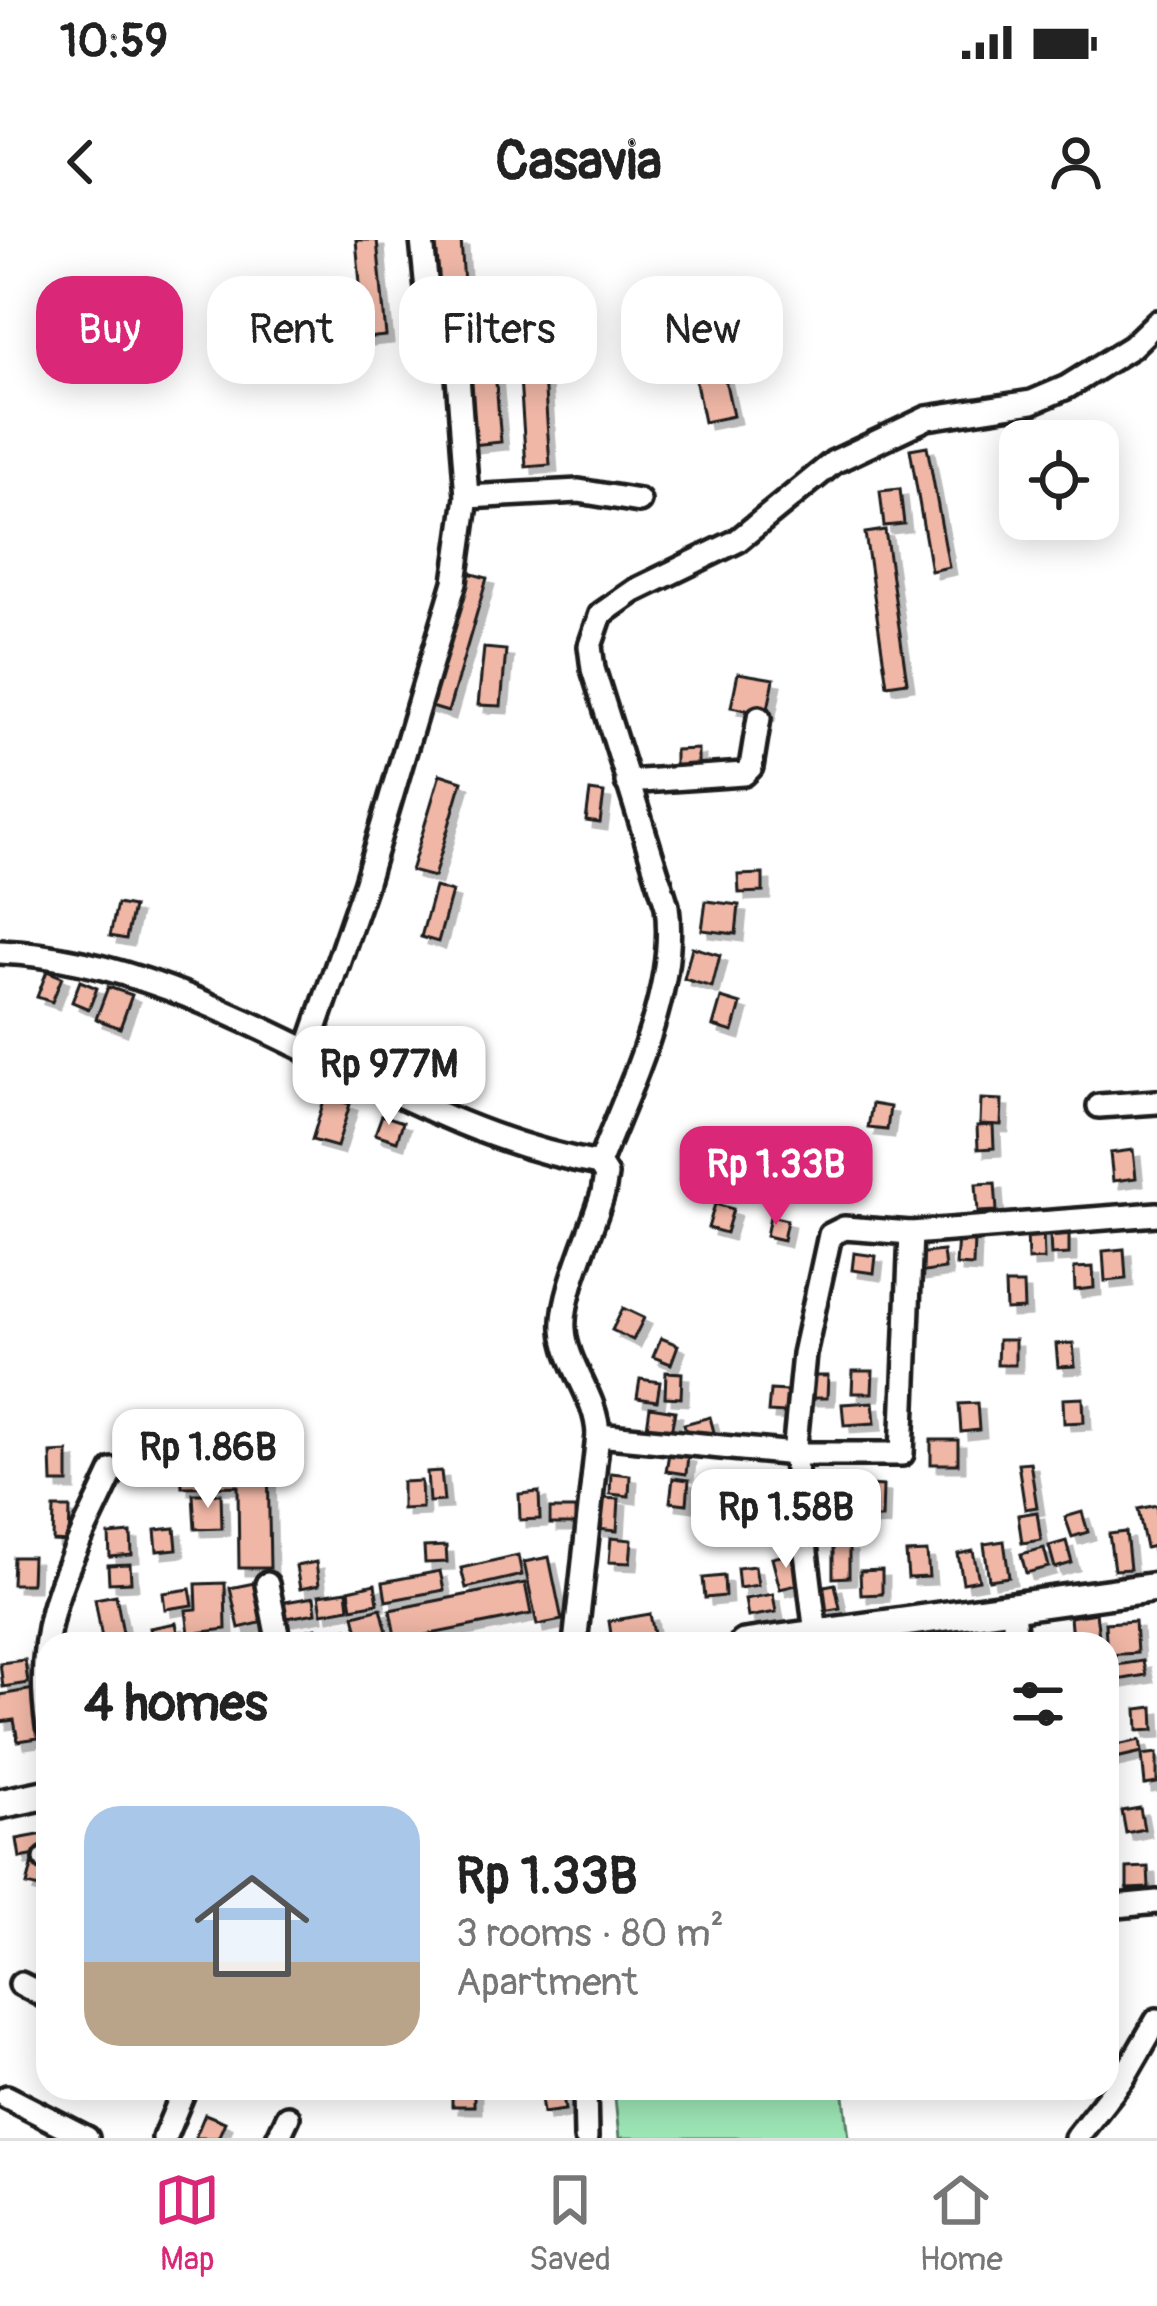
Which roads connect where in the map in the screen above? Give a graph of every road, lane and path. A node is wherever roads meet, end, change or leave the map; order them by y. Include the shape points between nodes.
1 (422, 240) edge
2 (1157, 322) edge
3 (466, 497) junction
4 (639, 501) dead end
5 (759, 718) dead end
6 (627, 782) junction
7 (0, 952) edge
8 (307, 1052) junction
9 (1157, 1102) edge
10 (1099, 1106) dead end
11 (599, 1164) junction
12 (1157, 1214) edge
13 (911, 1233) junction
14 (598, 1435) junction
15 (794, 1454) junction
16 (113, 1470) dead end
17 (267, 1584) dead end
18 (1157, 1587) edge
19 (1013, 1610) junction
20 (48, 1632) edge
21 (277, 1632) edge
22 (575, 1632) edge
23 (815, 1632) edge
24 (832, 1632) edge
25 (1015, 1632) edge
26 (36, 1796) edge
27 (0, 1804) edge
28 (1157, 1901) edge
29 (1119, 1906) edge
30 (21, 1984) dead end
31 (36, 1992) edge
32 (1157, 2020) edge
33 (1119, 2083) edge
34 (7, 2096) dead end
35 (180, 2100) edge
36 (586, 2100) edge
37 (1106, 2100) edge
38 (288, 2117) dead end
39 (87, 2138) edge
40 (164, 2138) edge
41 (278, 2138) edge
42 (586, 2138) edge
43 (1076, 2138) edge

1 - 3 street via 431,330 457,363
2 - 6 street via 1050,395 927,418 834,462 736,541 613,603 590,646
3 - 4 street via 579,491
3 - 8 street via 455,583
5 - 6 street via 744,774
6 - 11 street via 668,906 670,959
7 - 8 street via 118,968
8 - 11 street via 538,1148
9 - 10 street
11 - 14 street via 603,1193 564,1330
12 - 13 street
13 - 15 street via 844,1228 830,1235 804,1354
13 - 15 street via 904,1451
14 - 15 street
14 - 22 street
15 - 23 street
16 - 20 street via 51,1604
17 - 21 street
18 - 19 main road
19 - 24 main road
19 - 25 street
26 - 27 main road
28 - 29 street
30 - 31 street
32 - 33 street
34 - 39 street
35 - 40 street
36 - 42 street
37 - 43 street
38 - 41 street

